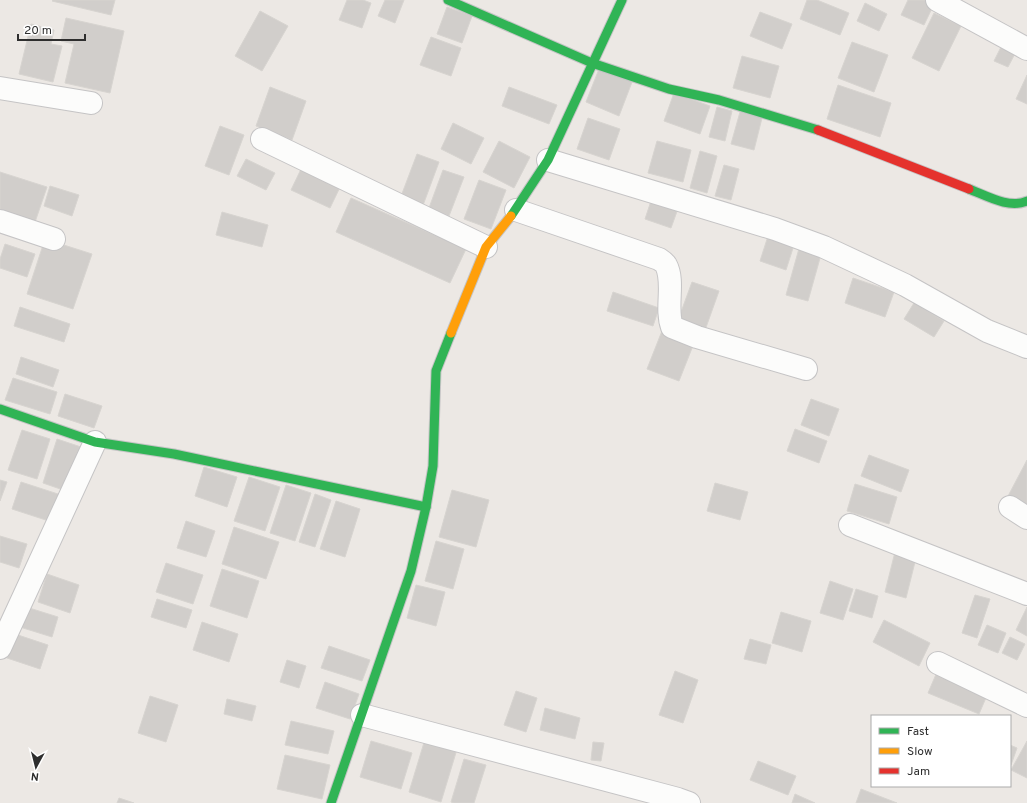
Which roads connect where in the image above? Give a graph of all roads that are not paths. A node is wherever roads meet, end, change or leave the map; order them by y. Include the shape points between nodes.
1 (448, 0) edge
2 (622, 0) edge
3 (937, 0) edge
4 (1027, 49) edge
5 (592, 63) junction
6 (0, 88) edge
7 (91, 103) dead end
8 (262, 139) dead end
9 (548, 160) junction
10 (1027, 201) edge
11 (516, 210) junction
12 (0, 221) edge
13 (54, 239) dead end
14 (486, 247) junction
15 (1027, 347) edge
16 (806, 369) dead end
17 (0, 409) edge
18 (95, 442) junction
19 (426, 507) junction
20 (850, 525) dead end
21 (1027, 594) edge
22 (0, 648) edge
23 (938, 663) dead end
24 (1027, 706) edge
25 (362, 715) junction
26 (331, 803) edge
27 (689, 803) edge

1 - 5 street
2 - 5 street
3 - 4 street
5 - 9 street
5 - 10 street via 669,89 719,100 814,129 1003,202 1020,204
6 - 7 street
8 - 14 street
9 - 11 street
9 - 15 street via 824,247 905,285 987,331
11 - 14 street
11 - 16 street via 660,259 666,264 670,274 672,327 697,337
12 - 13 street
14 - 19 street via 436,371 433,466
17 - 18 street
18 - 19 street via 174,454
18 - 22 street
19 - 25 street via 411,571
20 - 21 street
23 - 24 street
25 - 26 street
25 - 27 street

